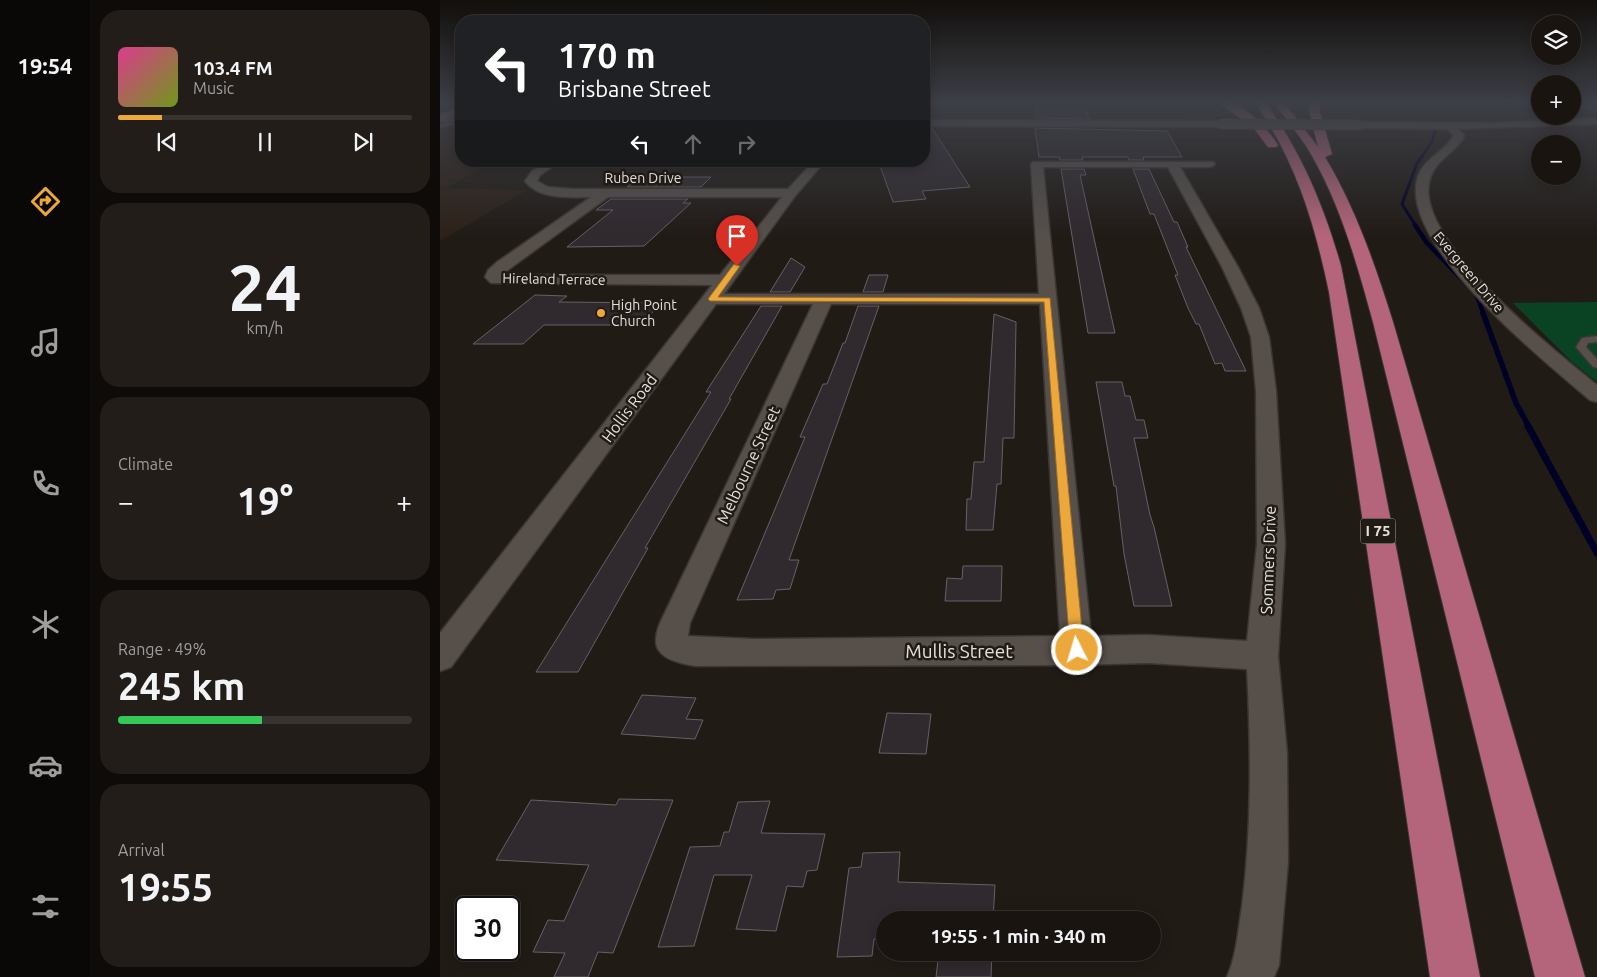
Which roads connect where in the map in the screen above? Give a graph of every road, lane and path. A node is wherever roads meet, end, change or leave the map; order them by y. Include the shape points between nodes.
1 (1272, 147) edge
2 (1290, 147) edge
3 (1314, 147) edge
4 (1324, 147) edge
5 (1449, 147) edge
6 (1278, 158) dead end
7 (1172, 164) junction
8 (1209, 164) dead end
9 (546, 167) edge
10 (815, 167) edge
11 (1332, 177) junction
12 (1292, 184) dead end
13 (605, 193) junction
14 (791, 193) junction
15 (1328, 247) junction
16 (726, 280) junction
17 (712, 299) junction
18 (1047, 299) junction
19 (824, 300) junction
20 (1597, 339) edge
21 (1597, 365) edge
22 (1597, 396) edge
23 (672, 630) joint
24 (1077, 650) junction
25 (440, 656) edge
26 (1262, 656) junction
27 (1250, 977) edge
28 (1455, 977) edge
29 (1560, 977) edge

1 - 6 highway
2 - 15 highway, I 75 via 1301,168
3 - 11 highway
4 - 11 highway
5 - 22 street, Evergreen Drive via 1431,163 1422,188 1430,225 1453,258 1513,324
7 - 8 street
7 - 18 street via 1037,164
7 - 26 street, Sommers Drive via 1230,267 1260,337 1266,391 1271,544
9 - 13 street, Ruben Drive via 531,180 536,187 561,192
10 - 14 street, Hollis Road
11 - 29 highway via 1360,244 1384,322
12 - 15 highway
13 - 14 street, Ruben Drive
13 - 16 street, Hireland Terrace via 503,265 493,277 497,280
14 - 16 street, Hollis Road
15 - 28 highway, I 75
16 - 17 street, Hollis Road
17 - 19 street
17 - 25 street, Hollis Road
18 - 19 street
18 - 24 street
19 - 23 street, Melbourne Street
20 - 21 lane via 1585,340 1581,347
23 - 24 street, Mullis Street via 671,641 680,650 696,652
24 - 26 street, Mullis Street via 1148,649
26 - 27 street, Sommers Drive via 1268,753 1268,862 1256,965

